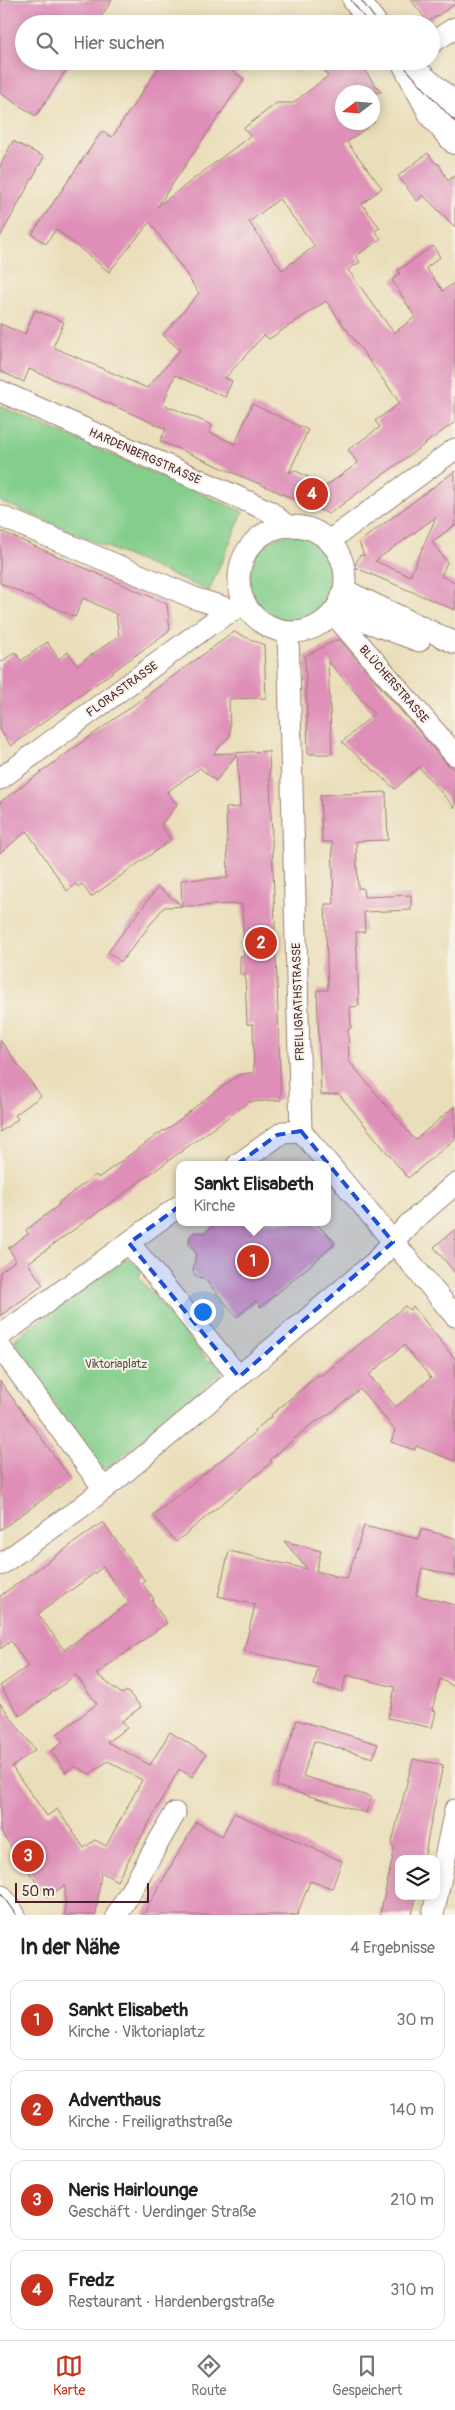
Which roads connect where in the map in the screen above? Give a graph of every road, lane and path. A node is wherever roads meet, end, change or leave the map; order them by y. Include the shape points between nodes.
1 (356, 0) edge
2 (367, 15) edge
3 (455, 28) edge
4 (440, 37) edge
5 (409, 70) edge
6 (414, 70) edge
7 (455, 106) edge
8 (455, 141) edge
9 (0, 391) edge
10 (455, 449) edge
11 (0, 516) edge
12 (287, 526) junction
13 (329, 541) junction
14 (344, 590) junction
15 (240, 608) junction
16 (334, 612) junction
17 (288, 632) junction
18 (454, 642) edge
19 (455, 755) edge
20 (0, 779) edge
21 (301, 1131) junction
22 (242, 1161) edge
23 (326, 1161) edge
24 (331, 1167) edge
25 (455, 1184) edge
26 (176, 1208) edge
27 (393, 1242) junction
28 (129, 1243) junction
29 (455, 1316) edge
30 (0, 1336) edge
31 (0, 1347) edge
32 (239, 1377) junction
33 (104, 1489) junction
34 (0, 1565) edge
35 (455, 1810) edge
36 (175, 1814) dead end
37 (0, 1898) edge
38 (12, 1915) edge
39 (117, 1915) edge
40 (433, 1915) edge

1 - 2 main road
3 - 4 street
5 - 8 main road via 434,116
6 - 7 main road
9 - 12 street, HARDENBERGSTRASSE via 269,511
10 - 13 street
11 - 15 street via 197,599
12 - 13 street, HARDENBERGSTRASSE via 317,532
12 - 15 street via 270,531 245,555 240,571
13 - 14 street, HARDENBERGSTRASSE via 343,564
14 - 16 street, HARDENBERGSTRASSE
14 - 18 street
15 - 17 street via 271,628
15 - 20 street, FLORASTRASSE
16 - 17 street via 305,631
16 - 18 street via 421,641
16 - 19 street, BLÜCHERSTRASSE
17 - 21 street, FREILIGRATHSTRASSE
21 - 22 street via 282,1132
21 - 23 street
24 - 27 street
25 - 27 street
26 - 28 street
27 - 29 street
27 - 32 street via 375,1262
28 - 30 street
28 - 32 street
31 - 33 street
32 - 33 street
33 - 34 street
35 - 40 street
36 - 39 street
37 - 38 main road

